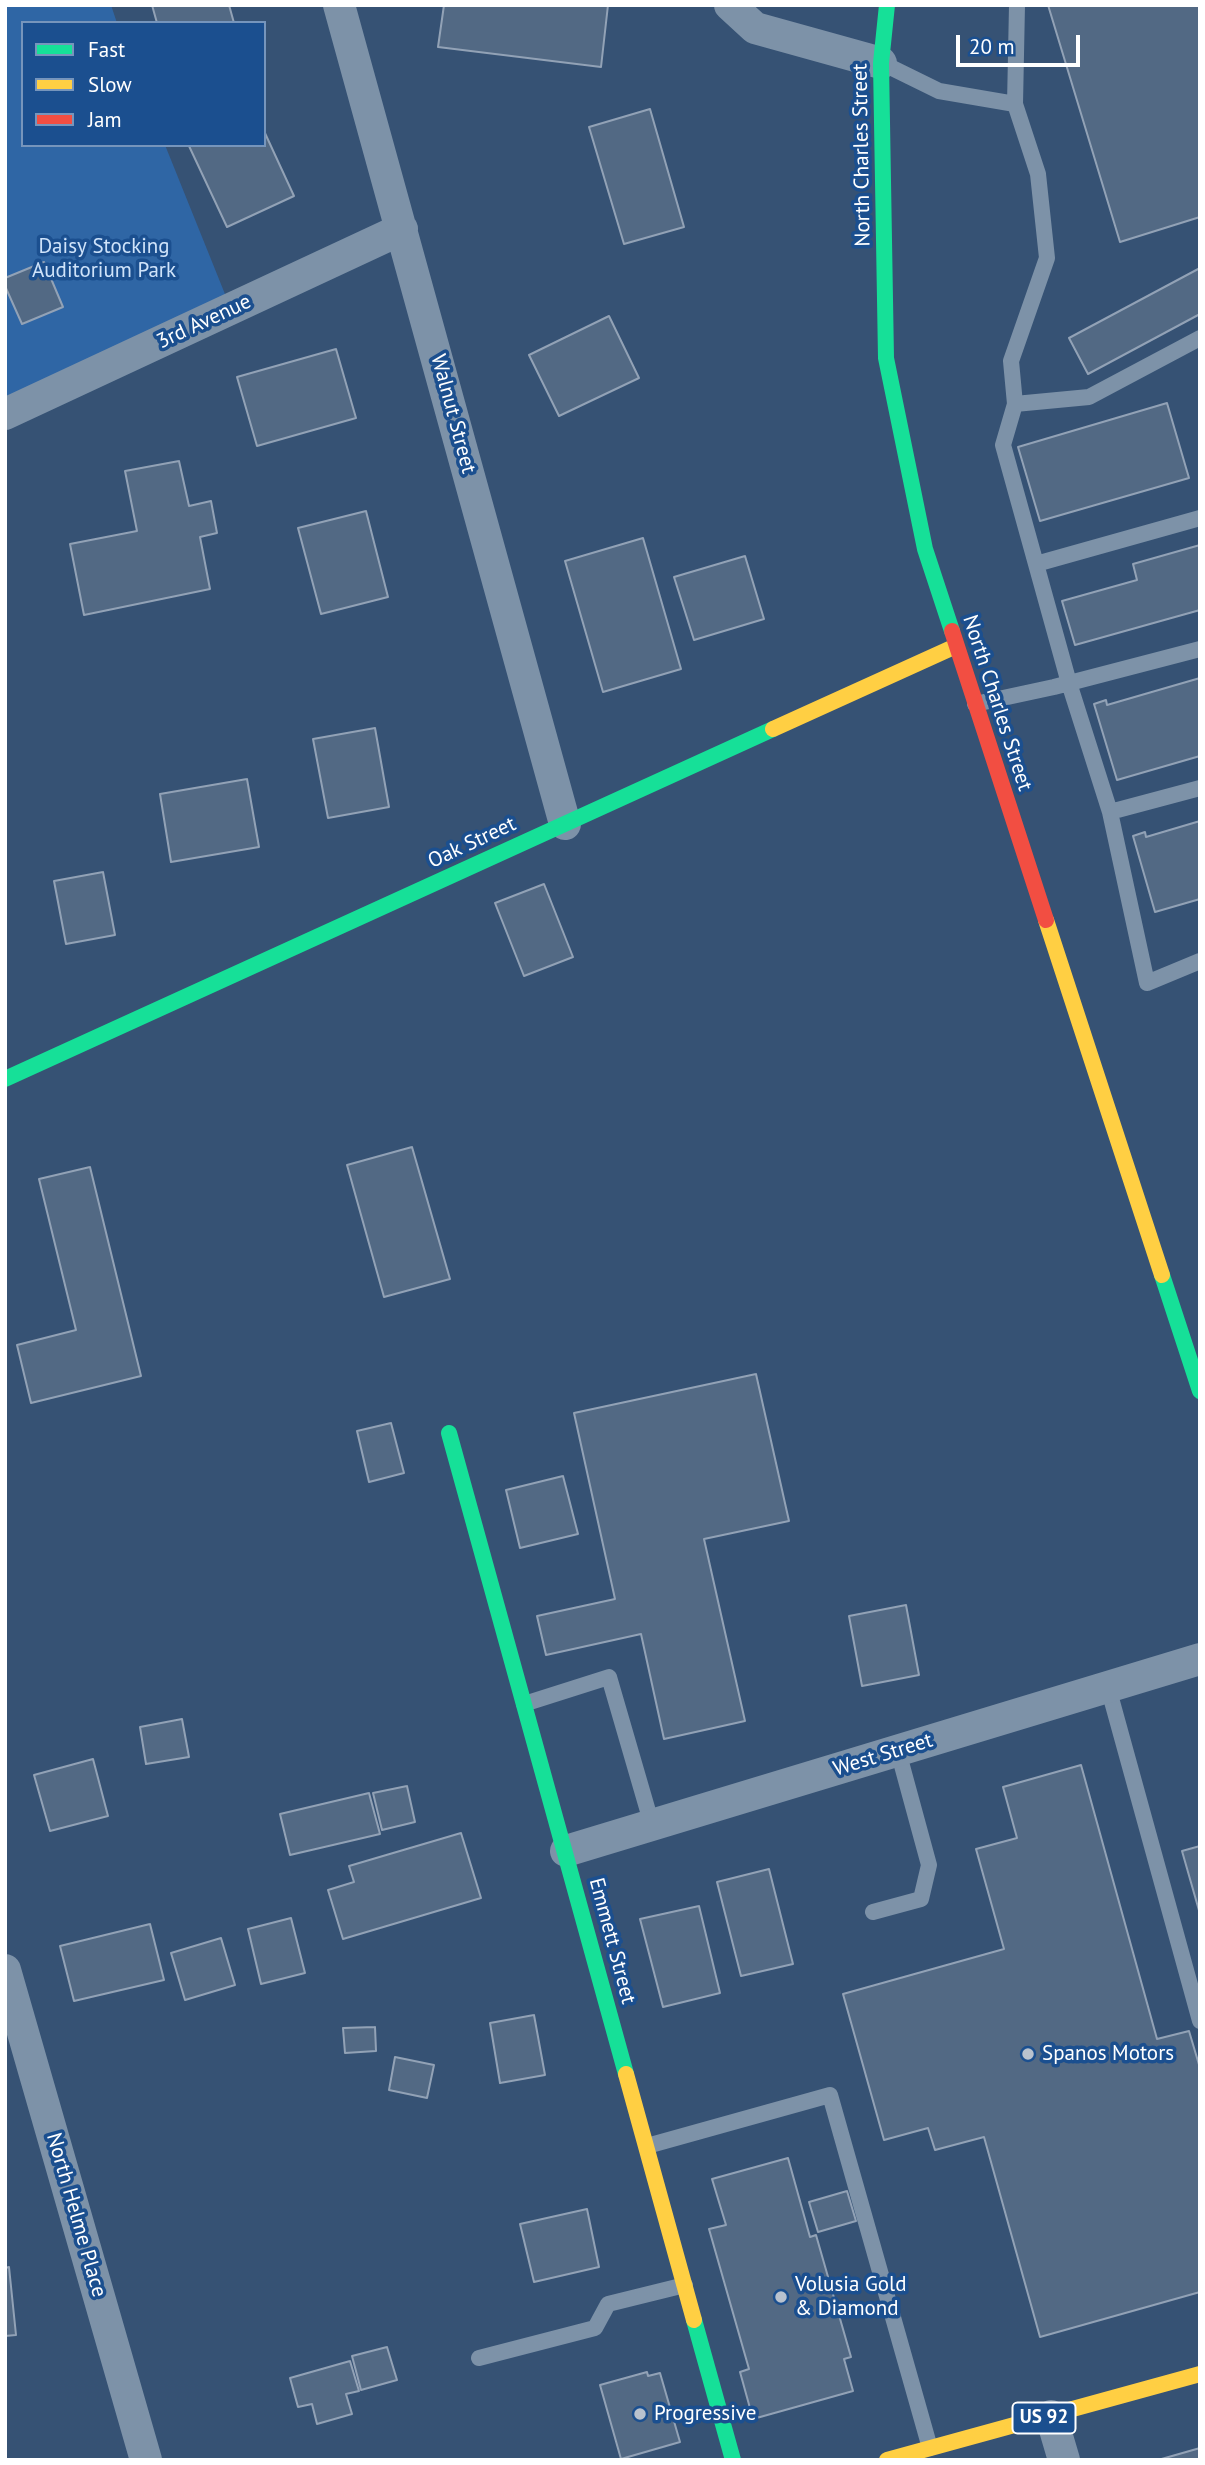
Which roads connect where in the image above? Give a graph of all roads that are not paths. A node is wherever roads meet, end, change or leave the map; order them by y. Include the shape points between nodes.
1 (339, 5) edge
2 (730, 5) edge
3 (887, 5) edge
4 (1017, 5) edge
5 (881, 63) junction
6 (1015, 104) junction
7 (402, 229) junction
8 (1200, 338) edge
9 (1015, 404) junction
10 (5, 414) edge
11 (1200, 518) edge
12 (1036, 564) junction
13 (956, 646) junction
14 (1200, 649) edge
15 (1069, 684) junction
16 (975, 704) junction
17 (1200, 788) edge
18 (1110, 813) junction
19 (565, 824) junction
20 (1200, 961) edge
21 (5, 1079) edge
22 (1200, 1391) edge
23 (449, 1433) dead end
24 (1200, 1660) edge
25 (1108, 1687) junction
26 (524, 1704) junction
27 (898, 1751) junction
28 (652, 1825) junction
29 (566, 1851) junction
30 (873, 1912) dead end
31 (5, 1970) edge
32 (1200, 2021) edge
33 (647, 2146) junction
34 (685, 2285) junction
35 (479, 2358) dead end
36 (1200, 2374) edge
37 (1051, 2416) junction
38 (930, 2448) junction
39 (146, 2460) edge
40 (733, 2460) edge
41 (887, 2460) edge
42 (1064, 2460) edge

1 - 7 street, Walnut Street
2 - 5 street via 755,28
3 - 5 street, North Charles Street
4 - 6 lane
5 - 6 lane via 939,91
5 - 13 street, North Charles Street via 886,358 925,550
6 - 9 lane via 1038,174 1047,258 1011,361
7 - 10 street, 3rd Avenue
7 - 19 street, Walnut Street
8 - 9 lane via 1089,397
9 - 12 lane via 1003,445
11 - 12 lane
12 - 15 lane
13 - 16 street, North Charles Street
13 - 19 street, Oak Street
14 - 15 lane
15 - 16 lane
15 - 18 lane
16 - 22 street, North Charles Street
17 - 18 lane
18 - 20 lane via 1147,983
19 - 21 street, Oak Street
23 - 26 street, Emmett Street
24 - 25 street, West Street
25 - 27 street, West Street
25 - 32 lane
26 - 28 lane via 609,1677
26 - 29 street, Emmett Street
27 - 28 street, West Street
27 - 30 lane via 929,1865 921,1899
28 - 29 street, West Street
29 - 33 street, Emmett Street
31 - 39 street, North Helme Place
33 - 34 street, Emmett Street
33 - 38 lane via 830,2095
34 - 35 lane via 608,2304 595,2328
34 - 40 street, Emmett Street
36 - 37 street, US 92
37 - 38 street, US 92
37 - 42 street
38 - 41 street, US 92

